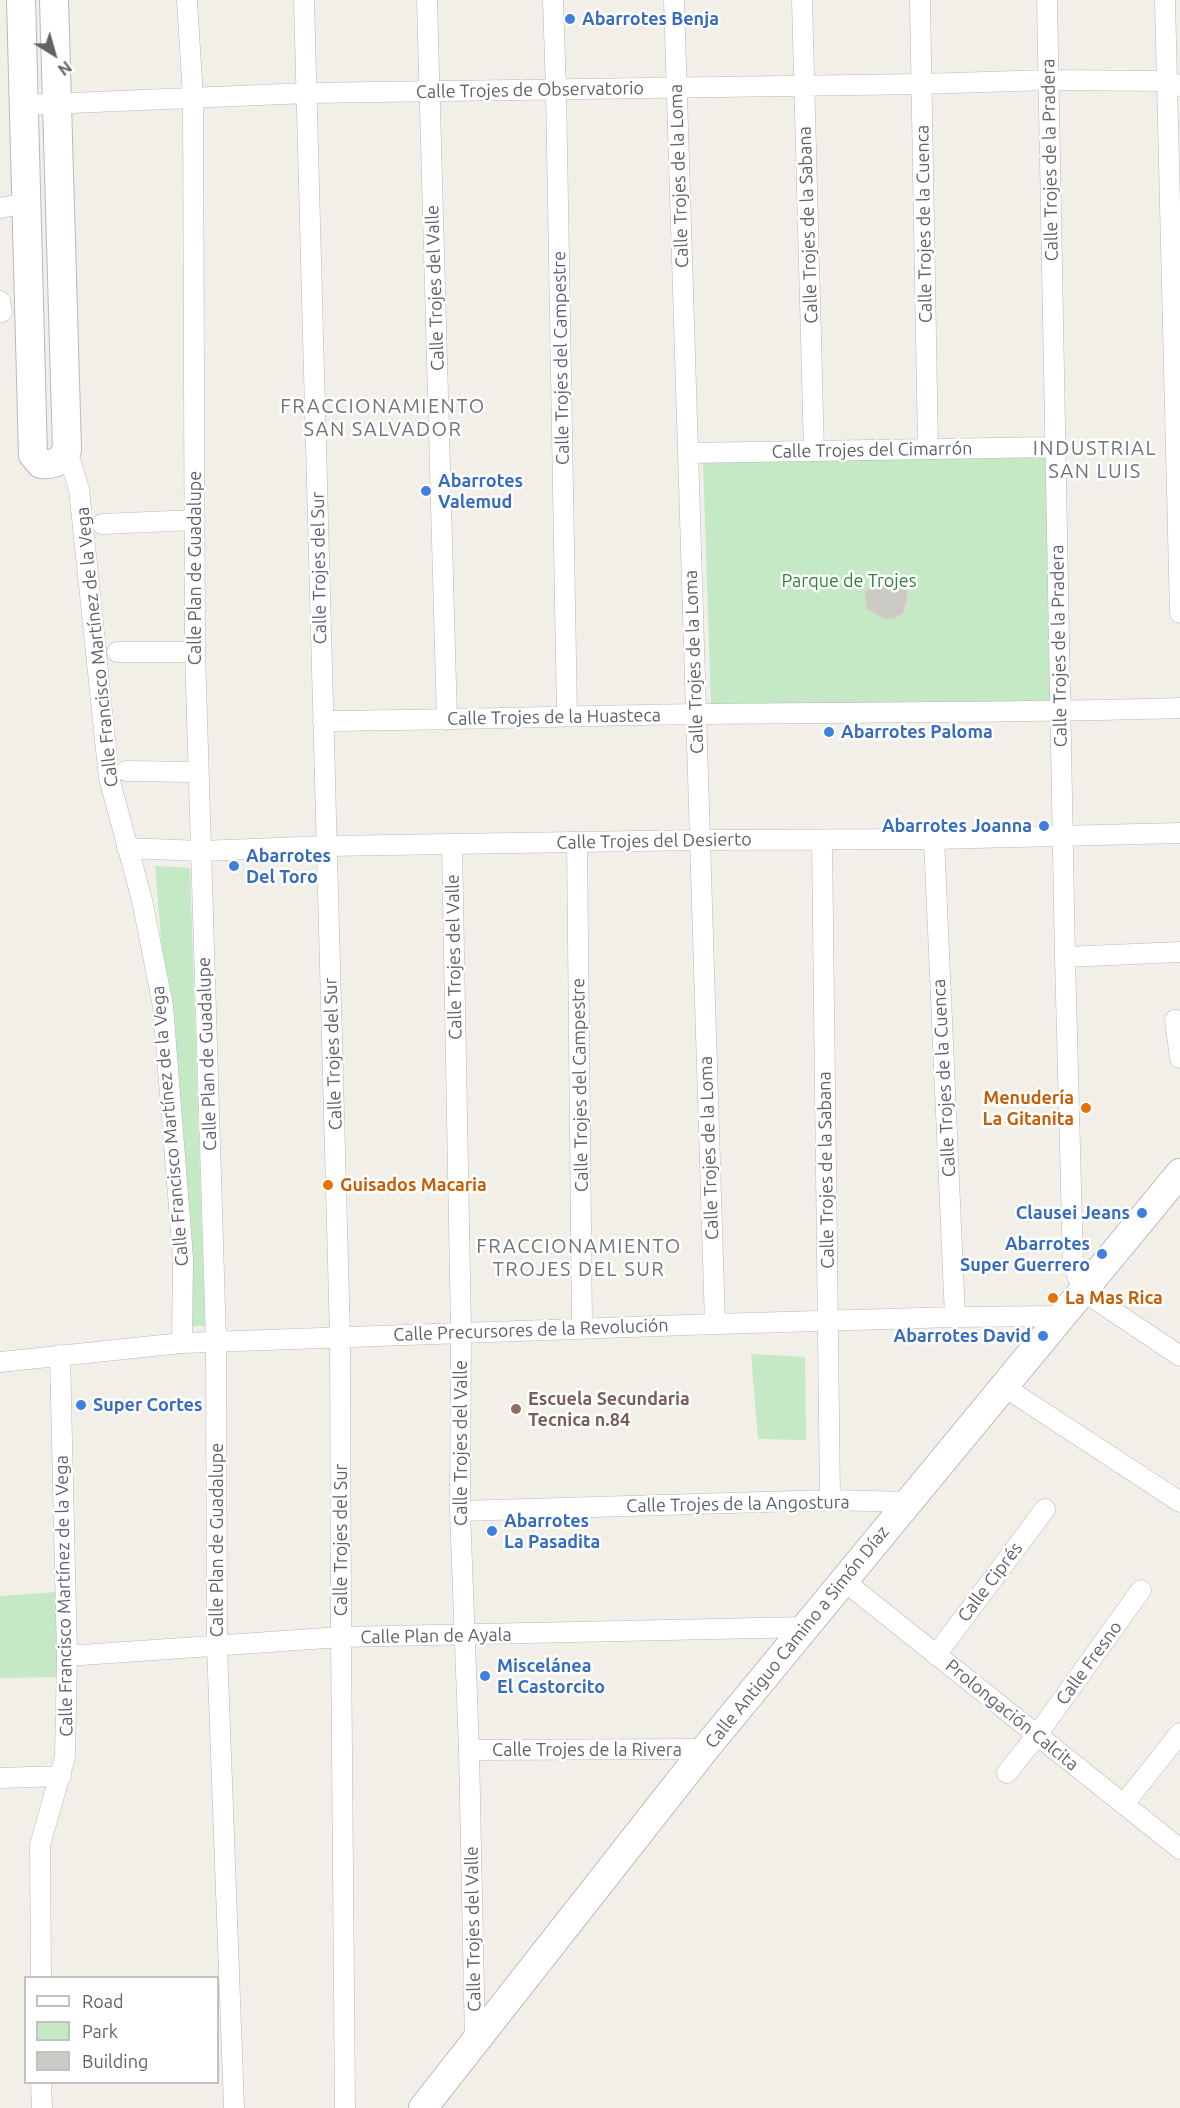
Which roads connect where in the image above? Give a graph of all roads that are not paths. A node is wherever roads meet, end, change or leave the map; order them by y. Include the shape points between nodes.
1 (21, 0) edge
2 (54, 0) edge
3 (188, 0) edge
4 (304, 0) edge
5 (427, 0) edge
6 (552, 0) edge
7 (674, 0) edge
8 (801, 0) edge
9 (920, 0) edge
10 (1047, 0) edge
11 (1165, 0) edge
12 (1048, 80) junction
13 (922, 84) junction
14 (1174, 84) edge
15 (804, 86) junction
16 (676, 87) junction
17 (556, 89) junction
18 (429, 92) junction
19 (308, 93) junction
20 (193, 98) junction
21 (56, 104) junction
22 (24, 105) junction
23 (14, 206) edge
24 (1055, 447) junction
25 (928, 449) junction
26 (67, 450) junction
27 (814, 451) junction
28 (688, 453) junction
29 (195, 520) junction
30 (102, 524) dead end
31 (1180, 613) edge
32 (117, 652) dead end
33 (195, 652) junction
34 (1180, 708) edge
35 (1060, 711) junction
36 (696, 714) junction
37 (567, 717) junction
38 (447, 720) junction
39 (323, 721) junction
40 (126, 771) dead end
41 (198, 772) junction
42 (1180, 833) edge
43 (1063, 835) junction
44 (934, 838) junction
45 (700, 840) junction
46 (822, 840) junction
47 (577, 842) junction
48 (452, 845) junction
49 (327, 846) junction
50 (127, 848) junction
51 (201, 851) junction
52 (1180, 952) edge
53 (1065, 957) junction
54 (1175, 1020) dead end
55 (1180, 1058) edge
56 (1176, 1186) edge
57 (1083, 1291) junction
58 (1062, 1316) junction
59 (955, 1317) junction
60 (827, 1320) junction
61 (715, 1323) junction
62 (582, 1328) junction
63 (461, 1332) junction
64 (340, 1336) junction
65 (216, 1341) junction
66 (182, 1342) junction
67 (60, 1355) junction
68 (1180, 1356) edge
69 (0, 1362) edge
70 (1003, 1386) junction
71 (830, 1500) junction
72 (909, 1502) junction
73 (1180, 1502) edge
74 (1045, 1509) dead end
75 (460, 1511) junction
76 (843, 1581) junction
77 (1141, 1590) dead end
78 (806, 1627) junction
79 (464, 1636) junction
80 (341, 1637) junction
81 (217, 1646) junction
82 (936, 1655) junction
83 (67, 1656) junction
84 (1180, 1733) edge
85 (1037, 1735) junction
86 (705, 1749) junction
87 (469, 1750) junction
88 (1007, 1773) dead end
89 (61, 1776) junction
90 (0, 1778) edge
91 (1124, 1804) junction
92 (1180, 1849) edge
93 (41, 1976) edge
94 (476, 2042) junction
95 (41, 2084) edge
96 (42, 2108) edge
97 (234, 2108) edge
98 (345, 2108) edge
99 (423, 2108) edge

1 - 22 main road
2 - 21 main road
3 - 20 street, Calle Plan de Guadalupe
4 - 19 street, Calle Trojes del Sur
5 - 18 street, Calle Trojes del Valle
6 - 17 street, Calle Trojes del Campestre
7 - 16 street, Calle Trojes de la Loma
8 - 15 street, Calle Trojes de la Sabana
9 - 13 street, Calle Trojes de la Cuenca
10 - 12 street, Calle Trojes de la Pradera
11 - 14 street
12 - 13 street, Calle Trojes de Observatorio
12 - 14 street, Calle Trojes de Observatorio
12 - 24 street, Calle Trojes de la Pradera
13 - 15 street, Calle Trojes de Observatorio
13 - 25 street, Calle Trojes de la Cuenca
14 - 31 street
15 - 16 street, Calle Trojes de Observatorio
15 - 27 street, Calle Trojes de la Sabana
16 - 17 street, Calle Trojes de Observatorio
16 - 28 street, Calle Trojes de la Loma
17 - 18 street, Calle Trojes de Observatorio
17 - 37 street, Calle Trojes del Campestre
18 - 19 street, Calle Trojes de Observatorio
18 - 38 street, Calle Trojes del Valle
19 - 20 street, Calle Trojes de Observatorio
19 - 39 street, Calle Trojes del Sur
20 - 21 street, Calle Trojes de Observatorio
20 - 29 street, Calle Plan de Guadalupe
21 - 22 street, Calle Trojes de Observatorio
21 - 26 main road
22 - 23 main road
23 - 26 main road via 33,455 41,464 52,465
24 - 25 street, Calle Trojes del Cimarrón
24 - 35 street, Calle Trojes de la Pradera
25 - 27 street, Calle Trojes del Cimarrón
26 - 50 street, Calle Francisco Martínez de la Vega via 79,489 109,778
27 - 28 street, Calle Trojes del Cimarrón
28 - 36 street, Calle Trojes de la Loma
29 - 30 street
29 - 33 street, Calle Plan de Guadalupe
32 - 33 street
33 - 41 street, Calle Plan de Guadalupe
34 - 35 street, Calle Trojes de la Huasteca
35 - 36 street, Calle Trojes de la Huasteca
35 - 43 street, Calle Trojes de la Pradera
36 - 37 street, Calle Trojes de la Huasteca
36 - 45 street, Calle Trojes de la Loma
37 - 38 street, Calle Trojes de la Huasteca
38 - 39 street, Calle Trojes de la Huasteca
39 - 49 street, Calle Trojes del Sur
40 - 41 street
41 - 51 street, Calle Plan de Guadalupe
42 - 43 street, Calle Trojes del Desierto
43 - 44 street, Calle Trojes del Desierto
43 - 53 street, Calle Trojes de la Pradera
44 - 46 street, Calle Trojes del Desierto
44 - 59 street, Calle Trojes de la Cuenca
45 - 46 street, Calle Trojes del Desierto
45 - 47 street, Calle Trojes del Desierto
45 - 61 street, Calle Trojes de la Loma
46 - 60 street, Calle Trojes de la Sabana
47 - 48 street, Calle Trojes del Desierto
47 - 62 street, Calle Trojes del Campestre
48 - 49 street, Calle Trojes del Desierto
48 - 63 street, Calle Trojes del Valle
49 - 51 street, Calle Trojes del Desierto
49 - 64 street, Calle Trojes del Sur
50 - 51 street, Calle Trojes del Desierto
50 - 66 street, Calle Francisco Martínez de la Vega via 142,900 163,1006 183,1258
51 - 65 street, Calle Plan de Guadalupe
52 - 53 street
53 - 57 street, Calle Trojes de la Pradera via 1073,1264
54 - 55 street
56 - 57 main road, Calle Antiguo Camino a Simón Díaz
57 - 58 main road, Calle Antiguo Camino a Simón Díaz
57 - 68 street
58 - 59 street, Calle Precursores de la Revolución
58 - 70 main road, Calle Antiguo Camino a Simón Díaz
59 - 60 street, Calle Precursores de la Revolución
60 - 61 street, Calle Precursores de la Revolución
60 - 71 street, Calle Trojes de la Sabana
61 - 62 street, Calle Precursores de la Revolución
62 - 63 street, Calle Precursores de la Revolución
63 - 64 street, Calle Precursores de la Revolución
63 - 75 street, Calle Trojes del Valle
64 - 65 street, Calle Precursores de la Revolución
64 - 80 street, Calle Trojes del Sur
65 - 66 street, Calle Precursores de la Revolución
65 - 81 street, Calle Plan de Guadalupe
66 - 67 street, Calle Precursores de la Revolución
67 - 69 street, Calle Precursores de la Revolución
67 - 83 street, Calle Francisco Martínez de la Vega
70 - 72 main road, Calle Antiguo Camino a Simón Díaz
70 - 73 street
71 - 72 street, Calle Trojes de la Angostura
71 - 75 street, Calle Trojes de la Angostura
72 - 76 main road, Calle Antiguo Camino a Simón Díaz
74 - 82 street, Calle Ciprés
75 - 79 street, Calle Trojes del Valle
76 - 78 main road, Calle Antiguo Camino a Simón Díaz
76 - 82 street, Prolongación Calcita
77 - 85 street, Calle Fresno
78 - 79 street, Calle Plan de Ayala
78 - 86 main road, Calle Antiguo Camino a Simón Díaz
79 - 80 street, Calle Plan de Ayala
79 - 87 street, Calle Trojes del Valle
80 - 81 street, Calle Plan de Ayala
80 - 98 street, Calle Trojes del Sur
81 - 83 street, Calle Plan de Ayala
81 - 97 street, Calle Plan de Guadalupe
82 - 85 street, Prolongación Calcita
83 - 89 street, Calle Francisco Martínez de la Vega via 65,1757
84 - 91 street
85 - 88 street, Calle Fresno
85 - 91 street, Prolongación Calcita
86 - 87 street, Calle Trojes de la Rivera
86 - 94 main road, Calle Antiguo Camino a Simón Díaz
87 - 94 street, Calle Trojes del Valle
89 - 90 street
89 - 93 street, Calle Francisco Martínez de la Vega via 40,1845
91 - 92 street, Prolongación Calcita
94 - 99 main road, Calle Antiguo Camino a Simón Díaz
95 - 96 street

